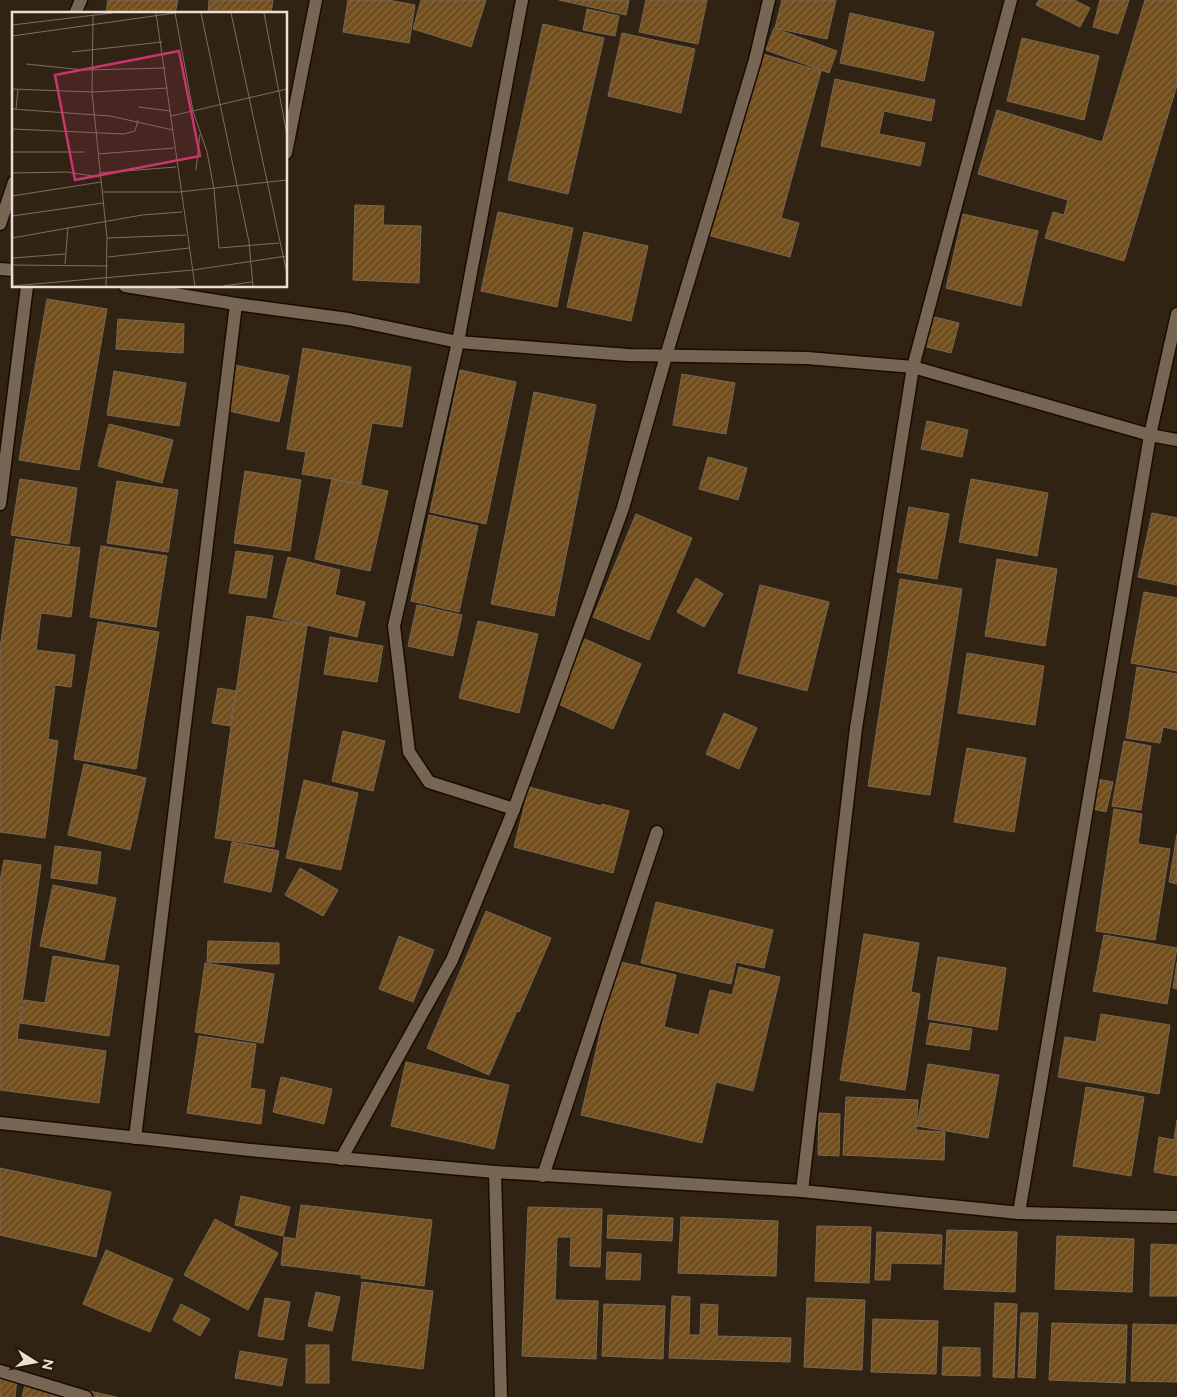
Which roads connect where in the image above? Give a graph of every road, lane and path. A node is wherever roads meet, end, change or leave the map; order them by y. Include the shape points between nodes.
1 (81, 0) edge
2 (316, 0) edge
3 (522, 0) edge
4 (769, 0) edge
5 (1011, 0) edge
6 (76, 12) edge
7 (288, 144) edge
8 (12, 188) edge
9 (0, 224) edge
10 (27, 288) edge
11 (137, 288) edge
12 (236, 304) junction
13 (1177, 314) edge
14 (458, 342) junction
15 (666, 356) junction
16 (913, 367) junction
17 (1150, 435) junction
18 (1177, 440) edge
19 (0, 504) edge
20 (514, 809) junction
21 (657, 832) dead end
22 (0, 1123) edge
23 (135, 1138) junction
24 (341, 1159) junction
25 (495, 1172) junction
26 (543, 1176) junction
27 (802, 1192) junction
28 (1019, 1213) junction
29 (1177, 1217) edge
30 (0, 1371) edge
31 (86, 1397) edge
32 (501, 1397) edge

1 - 6 street
2 - 7 street
3 - 14 street
4 - 15 street via 755,60
5 - 16 street
8 - 9 street
10 - 19 street
11 - 12 street
12 - 14 street via 348,319
12 - 23 street
13 - 17 street
14 - 15 street
14 - 20 street via 394,626 409,752 429,782
15 - 16 street via 807,358
15 - 20 street via 623,508
16 - 17 street
16 - 27 street via 856,728
17 - 18 street
17 - 28 street
20 - 24 street via 452,960
21 - 26 street
22 - 23 street
23 - 24 street
24 - 25 street
25 - 26 street
25 - 32 street
26 - 27 street
27 - 28 street
28 - 29 street
30 - 31 street

